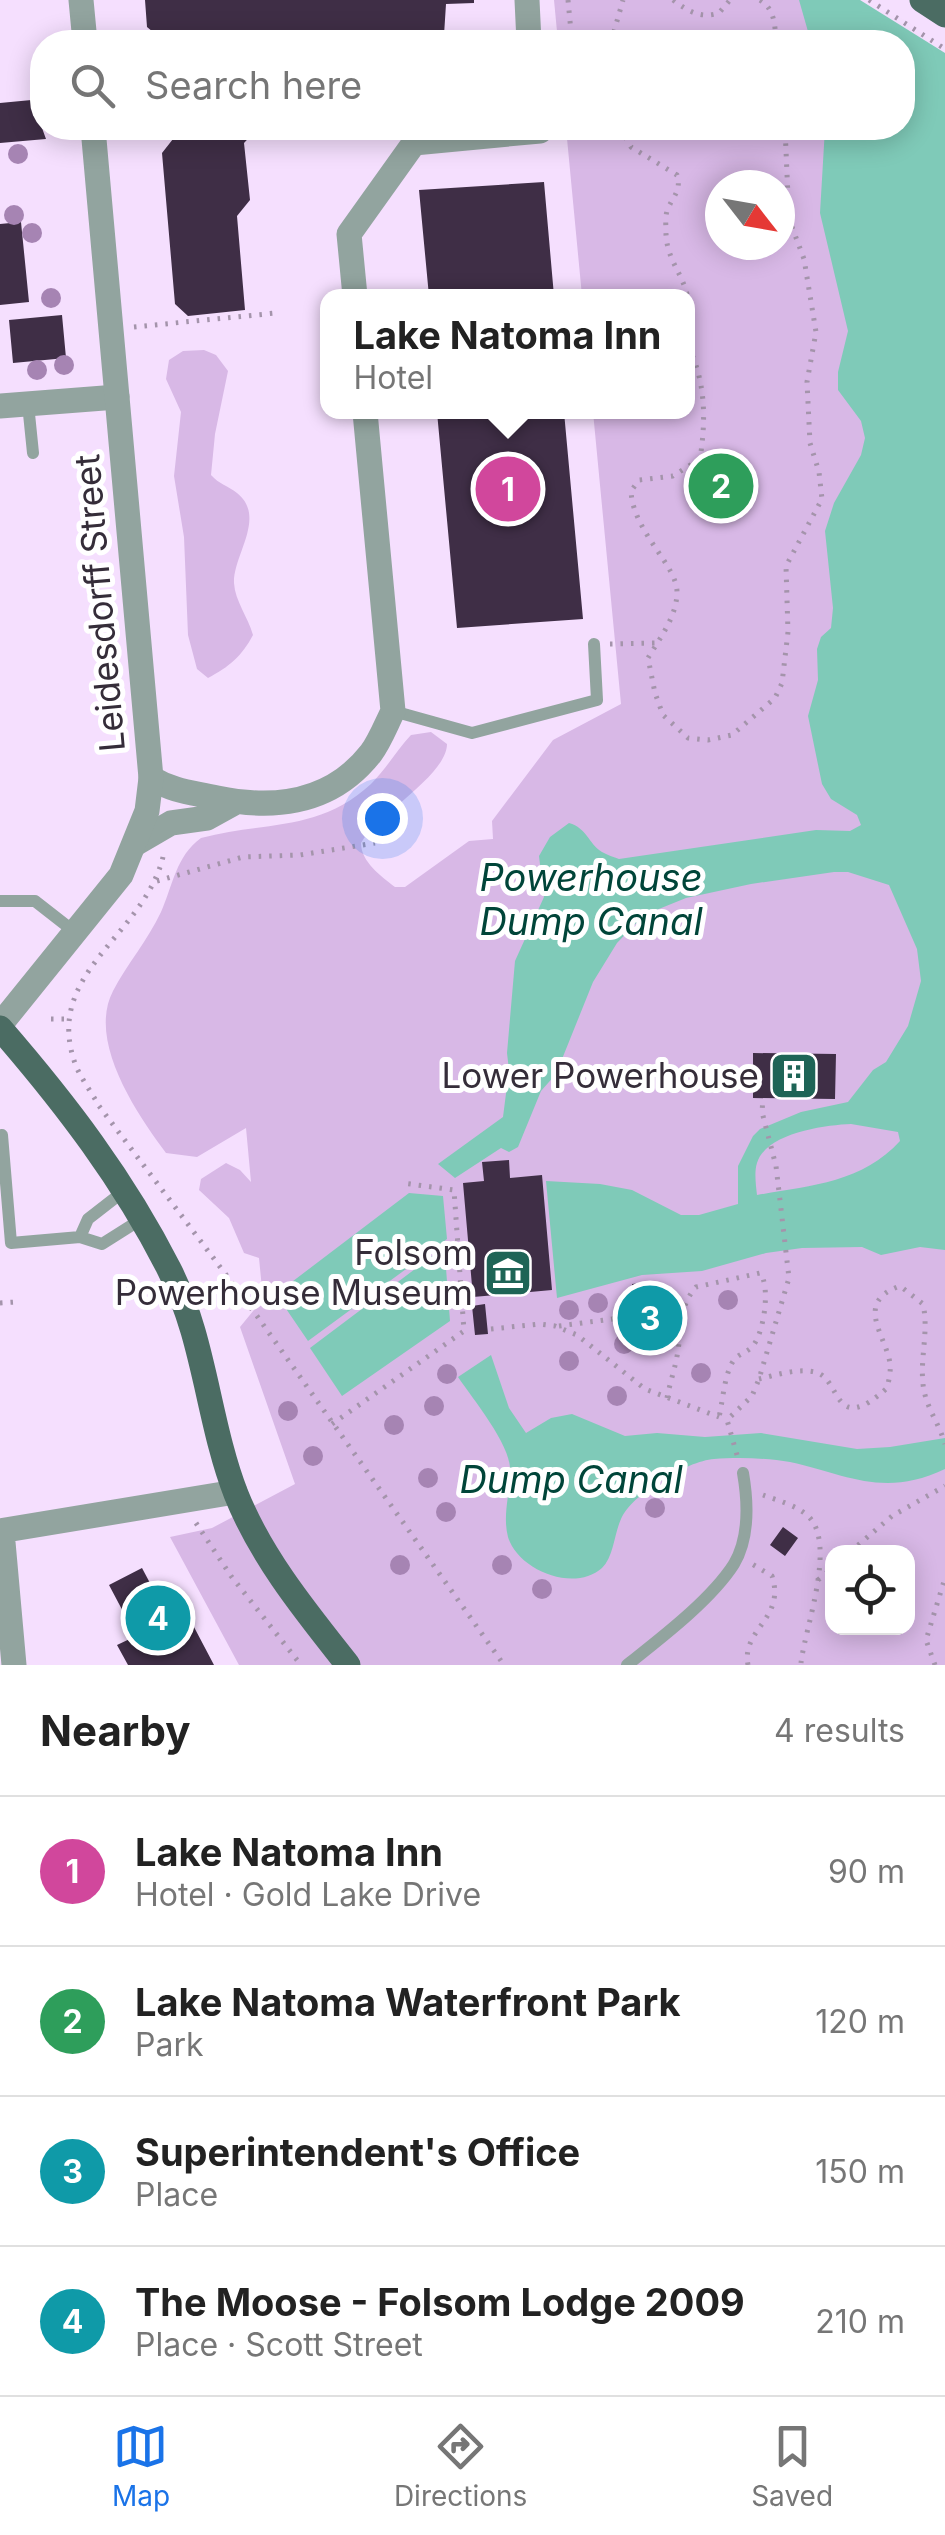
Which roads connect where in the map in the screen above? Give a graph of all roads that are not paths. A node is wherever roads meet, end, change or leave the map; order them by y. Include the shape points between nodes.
1 (81, 0) edge
2 (528, 0) edge
3 (922, 0) edge
4 (945, 15) edge
5 (84, 30) edge
6 (529, 30) edge
7 (94, 140) edge
8 (446, 140) edge
9 (354, 289) edge
10 (118, 398) junction
11 (28, 404) junction
12 (0, 406) edge
13 (367, 419) edge
14 (33, 454) dead end
15 (600, 644) road end
16 (393, 712) junction
17 (150, 778) junction
18 (236, 802) junction
19 (136, 844) junction
20 (0, 901) edge
21 (76, 933) junction
22 (0, 1027) edge
23 (2, 1135) edge
24 (124, 1191) junction
25 (140, 1220) junction
26 (80, 1238) junction
27 (742, 1473) road end
28 (236, 1492) junction
29 (1, 1531) edge
30 (14, 1665) edge
31 (348, 1665) edge
32 (627, 1665) edge

1 - 5 street
2 - 6 street
3 - 4 main road
7 - 10 street, Leidesdorff Street
8 - 9 street via 414,143 349,234
10 - 11 street
10 - 17 street, Leidesdorff Street
11 - 12 street
11 - 14 lane
13 - 16 street
15 - 16 lane via 597,700 472,733
16 - 18 street via 371,752 338,784 296,802
17 - 18 street via 180,793
17 - 19 street, Leidesdorff Street
18 - 19 street via 207,818 172,823
19 - 21 street, Leidesdorff Street
20 - 21 lane via 35,900
21 - 22 street, Leidesdorff Street
22 - 24 main road via 63,1102
23 - 26 lane via 11,1243
24 - 25 main road
24 - 26 lane via 88,1219
25 - 26 lane via 102,1244
25 - 28 main road via 176,1288
27 - 32 lane via 746,1522 734,1563
28 - 29 street
28 - 31 main road via 254,1536
29 - 30 street

